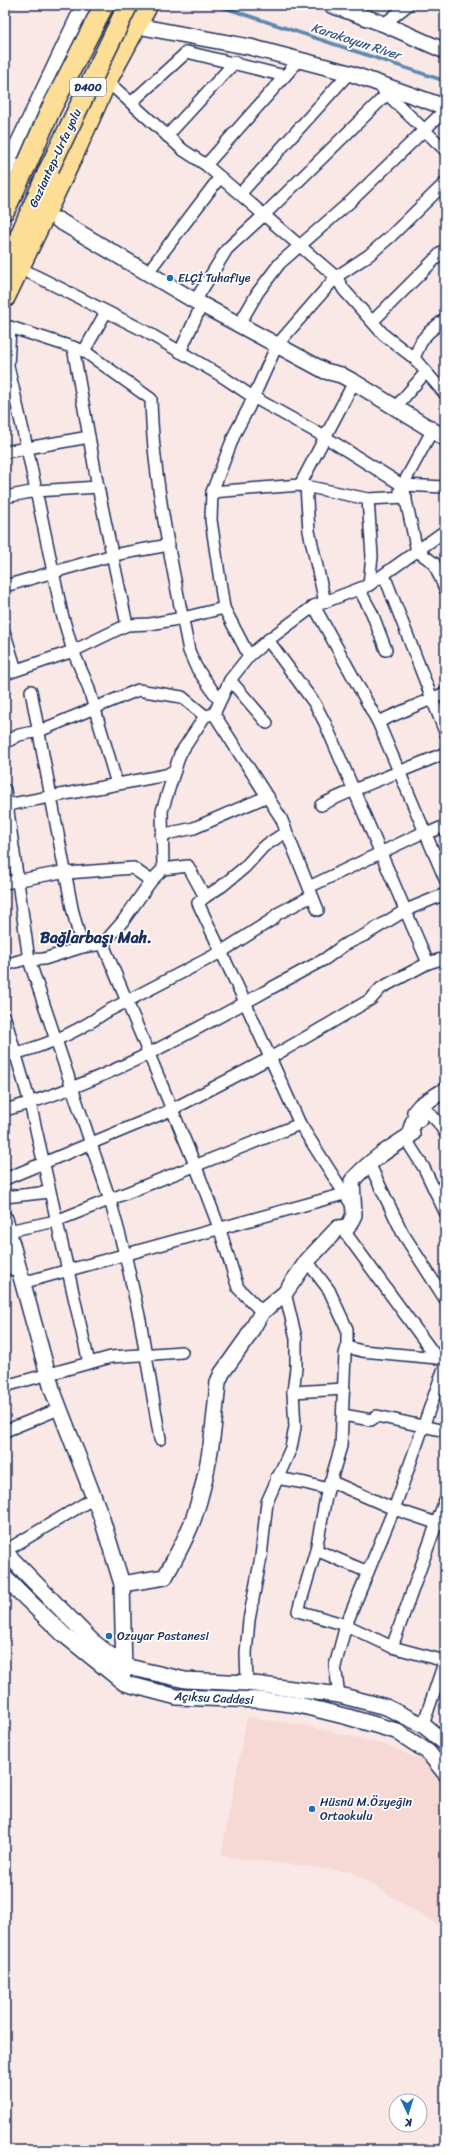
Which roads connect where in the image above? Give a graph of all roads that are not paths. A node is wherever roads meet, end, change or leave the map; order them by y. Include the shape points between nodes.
1 (84, 5) edge
2 (87, 5) edge
3 (104, 5) edge
4 (128, 5) edge
5 (148, 5) edge
6 (331, 5) edge
7 (408, 5) edge
8 (384, 24) junction
9 (137, 26) junction
10 (445, 51) edge
11 (299, 60) junction
12 (235, 62) junction
13 (349, 73) junction
14 (285, 76) junction
15 (107, 81) junction
16 (383, 90) junction
17 (132, 102) junction
18 (445, 109) edge
19 (424, 131) junction
20 (167, 136) junction
21 (445, 150) edge
22 (206, 165) junction
23 (5, 171) edge
24 (220, 177) junction
25 (445, 183) edge
26 (240, 194) junction
27 (5, 210) edge
28 (263, 216) junction
29 (58, 220) dead end
30 (298, 246) junction
31 (445, 249) edge
32 (13, 269) edge
33 (148, 272) junction
34 (336, 277) junction
35 (5, 298) edge
36 (199, 302) junction
37 (106, 312) junction
38 (445, 319) edge
39 (373, 321) junction
40 (239, 325) junction
41 (277, 345) junction
42 (73, 347) junction
43 (84, 351) junction
44 (180, 352) junction
45 (414, 358) junction
46 (426, 372) junction
47 (354, 382) junction
48 (443, 388) edge
49 (253, 396) junction
50 (395, 408) junction
51 (439, 434) edge
52 (89, 437) junction
53 (326, 437) junction
54 (27, 448) junction
55 (5, 452) edge
56 (402, 485) junction
57 (98, 486) junction
58 (303, 486) junction
59 (445, 487) edge
60 (36, 491) junction
61 (212, 492) junction
62 (5, 496) edge
63 (402, 497) junction
64 (368, 499) junction
65 (445, 531) edge
66 (168, 545) junction
67 (417, 551) junction
68 (113, 555) junction
69 (54, 573) junction
70 (384, 575) junction
71 (5, 586) edge
72 (364, 587) junction
73 (445, 589) edge
74 (325, 602) junction
75 (314, 606) junction
76 (224, 608) junction
77 (183, 618) junction
78 (127, 625) junction
79 (5, 634) edge
80 (268, 640) junction
81 (386, 650) dead end
82 (73, 651) junction
83 (249, 656) junction
84 (16, 670) junction
85 (5, 674) edge
86 (230, 680) junction
87 (31, 692) dead end
88 (445, 693) edge
89 (432, 698) junction
90 (219, 700) junction
91 (94, 709) junction
92 (210, 715) junction
93 (378, 722) junction
94 (267, 723) dead end
95 (39, 730) junction
96 (445, 732) edge
97 (5, 743) edge
98 (445, 753) edge
99 (175, 770) junction
100 (398, 773) junction
101 (117, 784) junction
102 (354, 788) junction
103 (5, 790) edge
104 (268, 796) junction
105 (52, 798) junction
106 (321, 804) dead end
107 (6, 807) edge
108 (445, 826) edge
109 (286, 832) junction
110 (425, 833) junction
111 (161, 835) junction
112 (380, 852) junction
113 (162, 870) junction
114 (67, 872) junction
115 (18, 879) junction
116 (445, 879) edge
117 (151, 881) junction
118 (5, 883) edge
119 (311, 892) junction
120 (445, 894) edge
121 (205, 897) junction
122 (318, 910) dead end
123 (406, 910) junction
124 (103, 944) junction
125 (82, 947) junction
126 (221, 952) junction
127 (445, 958) edge
128 (29, 959) junction
129 (428, 963) junction
130 (5, 965) edge
131 (128, 1002) junction
132 (245, 1002) junction
133 (5, 1018) edge
134 (57, 1038) junction
135 (150, 1053) junction
136 (10, 1055) edge
137 (270, 1058) junction
138 (71, 1088) junction
139 (445, 1090) edge
140 (30, 1103) junction
141 (421, 1105) junction
142 (5, 1110) edge
143 (172, 1110) junction
144 (300, 1124) junction
145 (445, 1133) edge
146 (405, 1138) junction
147 (91, 1144) junction
148 (369, 1163) junction
149 (43, 1164) junction
150 (196, 1167) junction
151 (5, 1179) edge
152 (49, 1192) junction
153 (344, 1194) junction
154 (5, 1197) edge
155 (110, 1200) junction
156 (352, 1207) junction
157 (445, 1212) edge
158 (56, 1222) junction
159 (7, 1225) edge
160 (348, 1227) junction
161 (220, 1230) junction
162 (125, 1254) junction
163 (307, 1261) junction
164 (5, 1266) edge
165 (67, 1271) junction
166 (21, 1278) junction
167 (286, 1293) junction
168 (445, 1299) edge
169 (262, 1312) junction
170 (347, 1347) junction
171 (182, 1352) dead end
172 (146, 1354) junction
173 (442, 1360) edge
174 (89, 1363) junction
175 (47, 1374) junction
176 (5, 1386) edge
177 (344, 1389) junction
178 (293, 1392) junction
179 (59, 1409) junction
180 (343, 1415) junction
181 (424, 1426) junction
182 (5, 1431) edge
183 (445, 1431) edge
184 (160, 1439) dead end
185 (276, 1478) junction
186 (329, 1485) junction
187 (94, 1498) junction
188 (445, 1500) edge
189 (394, 1509) junction
190 (441, 1525) edge
191 (316, 1550) junction
192 (5, 1552) edge
193 (368, 1572) junction
194 (5, 1578) edge
195 (122, 1584) junction
196 (346, 1625) junction
197 (392, 1647) junction
198 (445, 1661) edge
199 (124, 1666) junction
200 (124, 1683) junction
201 (247, 1683) junction
202 (339, 1695) junction
203 (423, 1725) junction
204 (445, 1743) edge
205 (445, 1773) edge

1 - 23 main road
2 - 9 main road
3 - 27 highway, Gaziantep-Urfa yolu / D400, bridge via 51,109
4 - 32 highway, Gaziantep-Urfa yolu / D400, bridge via 49,169
5 - 9 highway
6 - 8 main road
7 - 8 street
8 - 10 main road
9 - 11 main road via 250,47
9 - 15 highway
11 - 13 main road
11 - 14 street
12 - 14 street
12 - 17 street via 187,52
12 - 20 street
13 - 16 main road
13 - 26 street
14 - 22 street
15 - 17 street
15 - 32 highway
16 - 18 main road
16 - 19 street
16 - 28 street
17 - 20 street
18 - 19 street
19 - 21 street
19 - 30 street via 350,202
20 - 22 street
22 - 24 street
24 - 26 street
24 - 33 street
25 - 34 street via 392,236
26 - 28 street
28 - 30 street
28 - 36 street via 227,249
29 - 33 main road
30 - 34 street
30 - 40 street via 272,272
31 - 39 street
32 - 35 highway
32 - 37 street
33 - 36 main road
34 - 39 street via 344,290
34 - 41 street
36 - 40 main road
36 - 44 street
37 - 43 street
37 - 44 street
38 - 45 street via 422,340
39 - 45 street via 384,336
40 - 41 main road
41 - 47 main road via 325,371
41 - 49 street
42 - 43 street
42 - 52 street
42 - 54 street via 10,327 8,366
43 - 66 street via 151,399 152,431
44 - 49 street
45 - 46 street
46 - 48 street
46 - 50 street
47 - 50 main road
47 - 53 street
49 - 53 street
49 - 61 street via 235,432
50 - 51 main road
51 - 56 street
52 - 54 street
52 - 57 street
53 - 56 street
53 - 58 street
54 - 55 street
54 - 60 street
56 - 59 street
56 - 63 street
57 - 60 street
57 - 68 street
58 - 61 street
58 - 64 street
58 - 74 street via 309,531
60 - 62 street
60 - 69 street
61 - 76 street via 211,520
63 - 64 street
63 - 67 street
64 - 72 street via 372,556
65 - 67 street
66 - 68 street
66 - 77 street
67 - 70 street
67 - 73 street via 434,563
68 - 69 street
68 - 78 street
69 - 71 street
69 - 82 street
70 - 72 street
70 - 89 street
72 - 74 street
72 - 81 street
74 - 75 street
75 - 80 street
75 - 93 street
76 - 77 street
76 - 83 street
77 - 78 street
77 - 90 street via 191,657
78 - 82 street
79 - 84 street
80 - 83 street
80 - 102 street via 315,704
82 - 84 street
82 - 91 street via 88,686
83 - 86 street
84 - 85 street
86 - 90 street
86 - 94 street
87 - 95 street
88 - 89 street
89 - 93 street
89 - 96 street
90 - 92 street
91 - 92 street via 138,690 182,697
91 - 95 street
91 - 101 street
92 - 99 street via 180,754
92 - 104 street
93 - 100 street
95 - 97 street via 19,735
95 - 105 street
98 - 100 street
99 - 101 street via 166,775
99 - 111 street via 162,811
100 - 102 street
100 - 110 street
101 - 105 street
102 - 106 street
102 - 112 street
103 - 107 street
104 - 109 street
104 - 111 street via 194,828
105 - 107 street
105 - 114 street
107 - 115 street
108 - 110 street
109 - 119 street
109 - 121 street via 263,847 222,886
110 - 112 street
110 - 116 street
111 - 113 street
112 - 119 street
112 - 123 street
113 - 117 street
113 - 121 street via 188,866
114 - 115 street
114 - 117 street via 133,868
114 - 125 street via 72,908
115 - 118 street
115 - 128 street
117 - 124 street
119 - 122 street
119 - 126 street
120 - 123 street
121 - 126 street via 198,903
123 - 129 street
123 - 132 street
124 - 125 street
124 - 131 street
125 - 128 street via 44,959
126 - 131 street
126 - 132 street
127 - 129 street
128 - 130 street
128 - 134 street
129 - 137 street via 381,988 371,999
131 - 134 street
131 - 135 street
132 - 135 street
132 - 137 street
133 - 136 street
134 - 136 street
134 - 138 street
135 - 138 street
135 - 143 street
136 - 140 street
137 - 143 street
137 - 144 street
138 - 140 street
138 - 147 street
139 - 141 main road
140 - 142 street
140 - 149 street
141 - 145 street
141 - 146 main road via 415,1112 419,1118 414,1122 412,1134
143 - 147 street
143 - 150 street
144 - 150 street
144 - 153 street
146 - 148 main road
146 - 157 street via 424,1168
147 - 149 street
147 - 155 street
148 - 156 main road via 352,1181
148 - 168 street via 402,1232
149 - 151 street
149 - 152 street
150 - 155 street
150 - 161 street
152 - 154 street
152 - 158 street
153 - 156 street
153 - 161 street
155 - 158 street
155 - 162 street
156 - 160 main road via 354,1215
158 - 159 street
158 - 165 street
159 - 166 main road
160 - 163 main road via 338,1228
160 - 173 street via 347,1235
161 - 162 street
161 - 169 street via 238,1288
162 - 165 street
162 - 172 street
163 - 167 main road
163 - 170 street via 329,1290 347,1329
164 - 166 street
165 - 166 street
165 - 174 street
166 - 175 main road
167 - 169 main road
167 - 178 street via 296,1338
169 - 195 main road via 218,1382 212,1446 194,1518 165,1578
170 - 173 street
170 - 177 street
171 - 172 street
172 - 174 street via 111,1357
172 - 184 street
173 - 181 street
174 - 175 street
175 - 176 street
175 - 179 main road
177 - 178 street
177 - 180 street
178 - 185 street via 295,1427 291,1448
179 - 182 street
179 - 187 main road
180 - 181 street via 370,1420 377,1416
180 - 186 street via 341,1446
181 - 183 street
181 - 189 street
185 - 186 street
185 - 201 street via 267,1502 261,1557 249,1620
186 - 189 street
186 - 191 street
187 - 192 street
187 - 195 main road
188 - 190 street
189 - 190 street
189 - 193 street
190 - 197 street
191 - 193 street
191 - 196 street via 298,1611
192 - 199 main road, Açıksu Caddesi via 92,1641
193 - 196 street
194 - 200 main road, Açıksu Caddesi via 64,1634
195 - 199 main road
196 - 197 street
196 - 202 street via 335,1666
197 - 198 street
198 - 203 street
199 - 200 main road
199 - 201 main road, Açıksu Caddesi via 185,1680
200 - 205 main road, Açıksu Caddesi via 177,1697 260,1700 299,1705 348,1717 396,1731 428,1752
201 - 202 main road, Açıksu Caddesi
202 - 203 main road, Açıksu Caddesi via 386,1707
203 - 204 main road, Açıksu Caddesi

